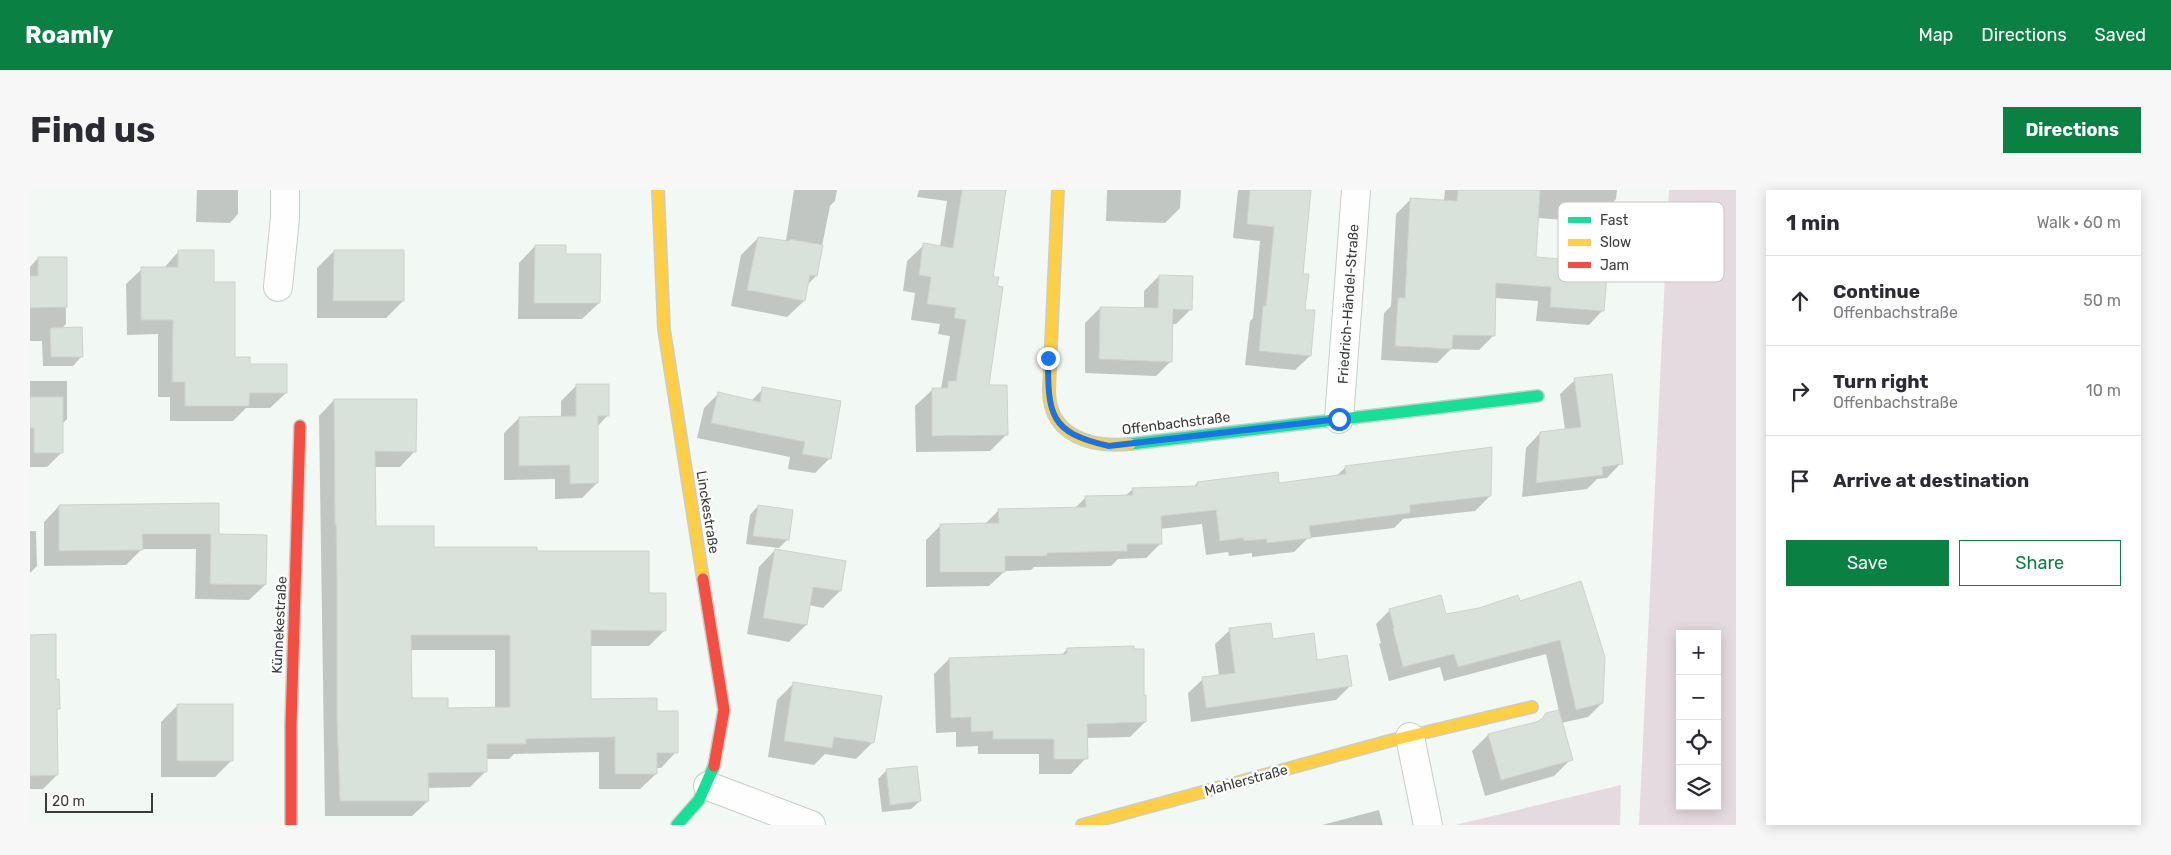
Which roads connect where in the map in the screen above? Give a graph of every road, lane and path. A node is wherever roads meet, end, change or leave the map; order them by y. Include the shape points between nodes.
1 (285, 190) edge
2 (658, 190) edge
3 (1058, 190) edge
4 (1356, 190) edge
5 (278, 287) dead end
6 (1538, 396) dead end
7 (1339, 419) junction
8 (300, 426) dead end
9 (1532, 707) dead end
10 (1410, 737) junction
11 (708, 786) junction
12 (290, 825) edge
13 (677, 825) edge
14 (811, 825) edge
15 (1082, 825) edge
16 (1428, 825) edge

1 - 5 street
2 - 11 street, Linckestraße via 664,329 724,710 719,755
3 - 7 street, Offenbachstraße via 1048,390 1051,411 1063,429 1084,441 1109,446
4 - 7 street, Friedrich-Händel-Straße
6 - 7 street, Offenbachstraße
8 - 12 street, Künnekestraße
9 - 10 street, Mahlerstraße
10 - 15 street, Mahlerstraße
10 - 16 street
11 - 13 street, Linckestraße
11 - 14 street

